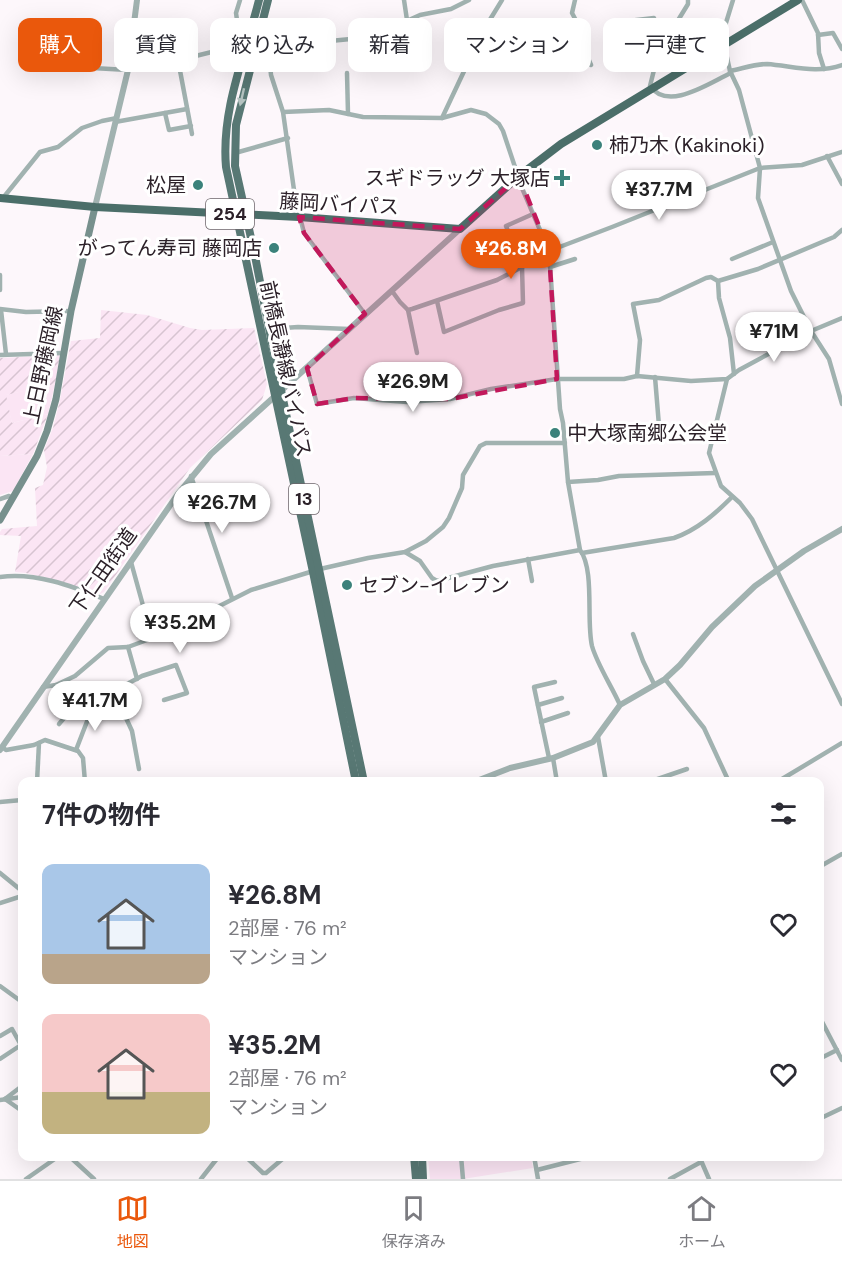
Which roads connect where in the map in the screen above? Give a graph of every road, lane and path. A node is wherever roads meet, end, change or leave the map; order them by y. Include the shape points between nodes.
1 (137, 0) edge
2 (240, 0) edge
3 (259, 0) edge
4 (268, 0) edge
5 (404, 0) edge
6 (469, 0) edge
7 (502, 0) edge
8 (574, 0) edge
9 (688, 0) edge
10 (733, 0) edge
11 (800, 0) edge
12 (135, 18) edge
13 (237, 18) edge
14 (256, 18) edge
15 (261, 18) edge
16 (407, 18) edge
17 (412, 18) edge
18 (575, 18) edge
19 (679, 18) edge
20 (727, 18) edge
21 (818, 35) junction
22 (729, 41) edge
23 (661, 47) joint
24 (842, 49) edge
25 (842, 65) edge
26 (729, 67) edge
27 (824, 69) junction
28 (128, 72) edge
29 (180, 72) edge
30 (242, 72) edge
31 (246, 72) edge
32 (271, 72) edge
33 (654, 72) edge
34 (678, 72) edge
35 (730, 72) junction
36 (347, 74) dead end
37 (652, 88) junction
38 (187, 109) junction
39 (283, 112) junction
40 (165, 113) junction
41 (348, 114) junction
42 (442, 118) junction
43 (116, 120) junction
44 (191, 126) junction
45 (192, 134) dead end
46 (288, 138) junction
47 (842, 152) edge
48 (234, 153) junction
49 (827, 156) junction
50 (760, 168) junction
51 (519, 176) junction
52 (842, 183) edge
53 (1, 199) edge
54 (94, 207) junction
55 (533, 214) junction
56 (241, 215) junction
57 (299, 217) junction
58 (460, 229) junction
59 (842, 230) edge
60 (773, 242) junction
61 (549, 252) junction
62 (575, 259) dead end
63 (732, 259) dead end
64 (778, 259) junction
65 (522, 267) junction
66 (550, 267) junction
67 (0, 275) edge
68 (718, 281) junction
69 (0, 290) edge
70 (392, 291) junction
71 (437, 301) junction
72 (0, 310) edge
73 (408, 310) junction
74 (71, 311) junction
75 (365, 314) junction
76 (842, 318) edge
77 (270, 329) junction
78 (349, 329) junction
79 (811, 331) junction
80 (63, 353) junction
81 (417, 353) dead end
82 (3, 355) edge
83 (307, 368) junction
84 (734, 374) junction
85 (637, 376) junction
86 (656, 377) junction
87 (557, 379) junction
88 (727, 379) junction
89 (281, 390) junction
90 (274, 396) junction
91 (842, 404) edge
92 (660, 438) dead end
93 (565, 443) junction
94 (715, 473) junction
95 (191, 476) junction
96 (568, 482) junction
97 (732, 497) junction
98 (13, 498) junction
99 (0, 499) edge
100 (0, 520) edge
101 (842, 529) edge
102 (581, 551) junction
103 (405, 552) junction
104 (528, 560) junction
105 (131, 561) junction
106 (316, 571) junction
107 (777, 571) junction
108 (0, 577) edge
109 (532, 581) dead end
110 (232, 598) junction
111 (104, 599) junction
112 (633, 634) dead end
113 (152, 638) junction
114 (128, 647) junction
115 (137, 679) junction
116 (665, 680) junction
117 (555, 682) dead end
118 (654, 684) junction
119 (56, 685) junction
120 (43, 687) junction
121 (110, 693) dead end
122 (82, 697) junction
123 (562, 698) dead end
124 (164, 700) dead end
125 (842, 704) edge
126 (538, 705) junction
127 (620, 705) junction
128 (93, 706) junction
129 (568, 713) dead end
130 (541, 722) junction
131 (59, 723) dead end
132 (598, 737) junction
133 (39, 743) junction
134 (842, 743) edge
135 (1, 748) edge
136 (76, 750) junction
137 (551, 758) junction
138 (139, 769) dead end
139 (687, 769) dead end
140 (37, 777) edge
141 (85, 777) edge
142 (355, 777) edge
143 (363, 777) edge
144 (487, 777) edge
145 (556, 777) edge
146 (605, 777) edge
147 (664, 777) edge
148 (727, 777) edge
149 (785, 777) edge
150 (18, 800) edge
151 (0, 802) edge
152 (842, 854) edge
153 (824, 864) edge
154 (0, 873) edge
155 (18, 888) edge
156 (18, 897) edge
157 (0, 903) edge
158 (0, 986) edge
159 (18, 999) edge
160 (824, 1025) edge
161 (0, 1036) edge
162 (18, 1039) edge
163 (18, 1048) edge
164 (837, 1050) junction
165 (824, 1056) edge
166 (0, 1059) edge
167 (842, 1060) edge
168 (18, 1089) edge
169 (18, 1098) edge
170 (3, 1100) edge
171 (842, 1107) edge
172 (18, 1109) edge
173 (824, 1116) edge
174 (51, 1161) edge
175 (74, 1161) edge
176 (215, 1161) edge
177 (250, 1161) edge
178 (280, 1161) edge
179 (414, 1161) edge
180 (422, 1161) edge
181 (461, 1161) edge
182 (535, 1161) edge
183 (572, 1161) edge
184 (697, 1161) edge
185 (701, 1161) edge
186 (537, 1170) junction
187 (206, 1173) junction
188 (26, 1179) edge
189 (94, 1179) edge
190 (201, 1179) edge
191 (211, 1179) edge
192 (416, 1179) edge
193 (423, 1179) edge
194 (463, 1179) edge
195 (538, 1179) edge
196 (670, 1179) edge
197 (709, 1179) edge

1 - 12 street
2 - 13 street
3 - 14 main road, 前橋長瀞線バイパス / 13
4 - 15 main road, 前橋長瀞線バイパス / 13
5 - 16 street
6 - 17 street via 451,9
7 - 42 street
8 - 18 street
9 - 19 street
10 - 20 street
11 - 21 street
11 - 22 highway
21 - 24 street via 833,33
21 - 27 street
23 - 23 street via 644,43 642,37 630,37 628,21 654,18
25 - 27 street
26 - 35 street
27 - 35 street via 764,64
28 - 43 street
29 - 38 street
30 - 56 main road, 前橋長瀞線バイパス / 13 via 226,124 226,167
31 -> 48 main road, 前橋長瀞線バイパス / 13
32 - 39 street
33 - 37 street
34 - 37 highway
35 - 37 street via 682,95 657,94
35 - 50 street via 739,90
36 - 41 street
37 - 51 highway via 561,144
38 - 40 street
38 - 44 street
39 - 41 street via 329,110
39 - 46 street
40 - 43 street
40 - 44 street via 169,130
41 - 42 street
42 - 51 street via 471,110 489,115 503,131
43 - 53 street via 82,128 58,147 40,152
43 - 54 street
44 - 45 street
46 - 48 street
46 - 57 street
47 - 49 street
48 - 56 main road, 前橋長瀞線バイパス / 13
49 - 50 street via 802,165
49 - 52 street
50 - 60 street via 758,198
50 - 61 street
51 - 55 street
51 - 58 highway
53 - 54 highway, 藤岡バイパス / 254
54 - 56 highway, 藤岡バイパス / 254
54 - 74 main road, 上日野藤岡線
55 - 61 street
55 - 65 street via 506,226
56 - 57 highway, 藤岡バイパス / 254
56 - 77 main road, 前橋長瀞線バイパス / 13
56 - 90 main road, 前橋長瀞線バイパス / 13
57 - 58 highway, 藤岡バイパス / 254
57 - 75 street via 304,233
58 - 70 street, 下仁田街道
59 - 64 street via 834,237
60 - 63 street
60 - 64 street
61 - 65 street
61 - 66 street
62 - 66 street
64 - 68 street
64 - 79 street
65 - 71 street
65 - 71 street via 523,303 444,332
66 - 87 street
67 - 69 street
68 - 84 street
68 - 85 street via 706,278 659,300 633,304 640,340
70 - 73 street
70 - 75 street, 下仁田街道
71 - 73 street
72 - 74 street
72 - 82 street
73 - 81 street
74 - 80 main road, 上日野藤岡線
75 - 78 street, 下仁田街道
76 - 79 street
77 - 78 street
77 - 89 main road, 前橋長瀞線バイパス / 13
78 - 83 street, 下仁田街道
79 - 84 street
79 - 91 street via 829,359
80 - 82 street
80 - 98 main road, 上日野藤岡線 via 47,431
83 - 87 street via 317,404 354,399 450,399
83 - 89 street, 下仁田街道
84 - 88 street
85 - 86 street
85 - 87 street
86 - 88 street
86 - 92 street
87 - 93 street
88 - 94 street via 709,453
89 - 90 street, 下仁田街道
89 - 106 main road, 前橋長瀞線バイパス / 13
90 - 95 street, 下仁田街道
90 - 106 main road, 前橋長瀞線バイパス / 13
93 - 96 street
93 - 103 street via 480,446 463,475 457,502 444,527
94 - 96 street
94 - 97 street
95 - 105 street, 下仁田街道
95 - 110 street
96 - 102 street
97 - 102 street via 716,514 686,534
97 - 107 street via 752,519
98 - 99 street
98 - 100 main road, 上日野藤岡線
101 - 107 street
102 - 104 street
102 - 127 street via 590,600 592,648
103 - 104 street via 420,561 437,581
103 - 106 street
104 - 109 street
105 - 111 street, 下仁田街道
105 - 113 street
106 - 110 street
106 - 142 main road, 前橋長瀞線バイパス / 13
106 - 143 main road, 前橋長瀞線バイパス / 13
107 - 116 street via 754,586
107 - 125 street
108 - 111 street via 26,575
110 - 113 street
111 - 120 street, 下仁田街道
112 - 118 street
113 - 114 street
114 - 115 street
114 - 119 street via 108,648 75,676
115 - 121 street
115 - 124 street via 176,664 187,693
116 - 118 street
116 - 148 street via 704,728
117 - 126 street via 534,687
118 - 127 street
119 - 120 street
119 - 122 street
120 - 135 street, 下仁田街道
122 - 128 street
122 - 131 street
123 - 126 street
126 - 130 street
127 - 132 street
128 - 136 street
128 - 138 street via 119,712 126,718
129 - 130 street
130 - 137 street
132 - 137 street via 587,746
132 - 146 street
133 - 135 street
133 - 136 street via 45,740
133 - 140 street
134 - 149 street
136 - 141 street via 83,758
137 - 144 street
137 - 145 street
139 - 147 street
150 - 151 street
152 - 153 street
154 - 155 street
156 - 157 street
158 - 159 street
160 - 164 street
161 - 162 street via 12,1029
163 - 166 street
164 - 165 street
164 - 167 street
168 - 170 street
169 - 170 street
170 - 172 street
171 - 173 street
174 - 188 street
175 - 189 street
176 - 187 street
177 - 178 street via 266,1173
179 - 192 main road
180 - 193 main road
181 - 194 street
182 - 186 street
183 - 186 street
184 - 196 street
185 - 197 street
186 - 195 street
187 - 190 street
187 - 191 street

